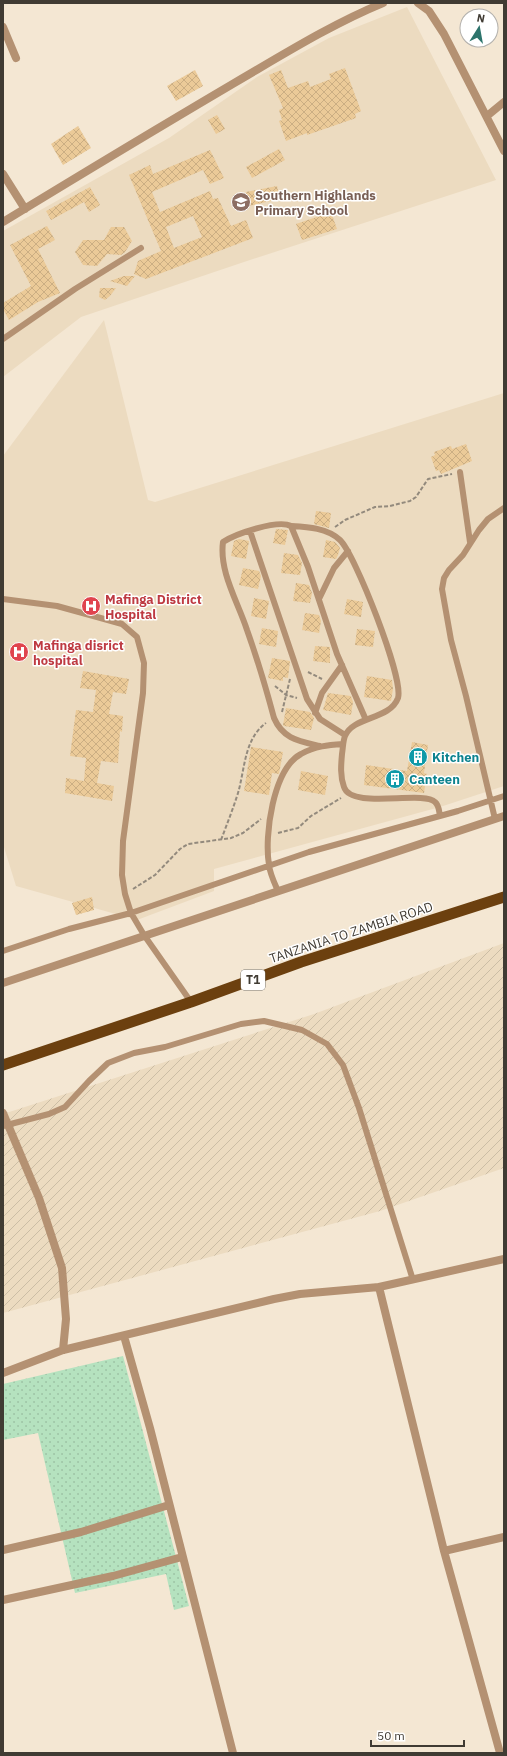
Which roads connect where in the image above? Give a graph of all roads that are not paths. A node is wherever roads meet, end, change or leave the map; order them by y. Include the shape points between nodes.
1 (383, 3) edge
2 (418, 3) edge
3 (3, 27) edge
4 (16, 58) dead end
5 (504, 102) edge
6 (487, 116) junction
7 (504, 151) edge
8 (3, 174) edge
9 (25, 209) junction
10 (3, 222) edge
11 (141, 248) dead end
12 (3, 339) edge
13 (460, 472) road end
14 (504, 508) edge
15 (291, 526) junction
16 (250, 531) junction
17 (470, 542) junction
18 (348, 551) junction
19 (3, 599) edge
20 (319, 599) junction
21 (342, 665) junction
22 (316, 713) junction
23 (366, 720) junction
24 (345, 735) junction
25 (343, 744) junction
26 (320, 746) junction
27 (504, 796) edge
28 (490, 800) junction
29 (440, 816) junction
30 (504, 816) edge
31 (494, 819) junction
32 (269, 864) junction
33 (278, 891) junction
34 (504, 897) edge
35 (131, 913) junction
36 (144, 935) junction
37 (3, 951) edge
38 (3, 982) edge
39 (191, 1002) junction
40 (3, 1065) edge
41 (3, 1113) edge
42 (6, 1125) edge
43 (504, 1260) edge
44 (413, 1280) junction
45 (379, 1287) junction
46 (124, 1336) junction
47 (63, 1350) junction
48 (3, 1373) edge
49 (169, 1505) junction
50 (504, 1537) edge
51 (3, 1550) edge
52 (444, 1551) junction
53 (182, 1557) junction
54 (3, 1600) edge
55 (233, 1753) edge
56 (500, 1753) edge

1 - 9 street via 299,45
2 - 6 street via 429,11 444,34
3 - 4 street
5 - 6 street
6 - 7 street
8 - 9 street
9 - 10 street
11 - 12 lane via 75,289
13 - 17 lane
14 - 17 lane via 488,519
15 - 16 lane via 276,524
15 - 18 lane via 328,533 340,540
15 - 20 lane
16 - 22 lane via 307,699
16 - 26 lane via 231,536 223,542 221,555 226,574 279,728 292,738
17 - 28 lane via 444,578 443,606
18 - 20 lane via 331,574
18 - 23 lane via 388,649 399,690 392,707
19 - 35 lane via 57,606 122,624 137,638 144,663 143,693 123,841 122,875
20 - 21 lane
21 - 22 lane via 322,693
21 - 23 lane
22 - 24 lane
23 - 24 lane via 351,728
24 - 25 lane
25 - 26 lane
25 - 29 lane via 341,776 344,789 348,793 370,798 435,800
26 - 32 lane via 300,754 290,765 278,787 271,809 268,834
27 - 28 lane
28 - 29 lane
28 - 31 lane
29 - 32 lane
30 - 31 street
31 - 33 street
32 - 33 lane
32 - 35 lane
33 - 36 street
34 - 39 highway, TANZANIA TO ZAMBIA ROAD / T1 via 301,962
35 - 36 lane
35 - 37 lane via 69,929
36 - 38 street
36 - 39 lane
39 - 40 highway, TANZANIA TO ZAMBIA ROAD / T1
41 - 42 street
42 - 44 lane via 49,1114 65,1107 108,1063 134,1053 165,1047 241,1024 264,1021 302,1030 327,1044 343,1065
42 - 47 street via 39,1198 62,1268 66,1319
43 - 44 street
44 - 45 street
45 - 46 street via 300,1294
45 - 52 street
46 - 47 street
46 - 49 street
47 - 48 street
49 - 51 street via 110,1524
49 - 53 street
50 - 52 street
52 - 56 street
53 - 54 street via 113,1576
53 - 55 street

